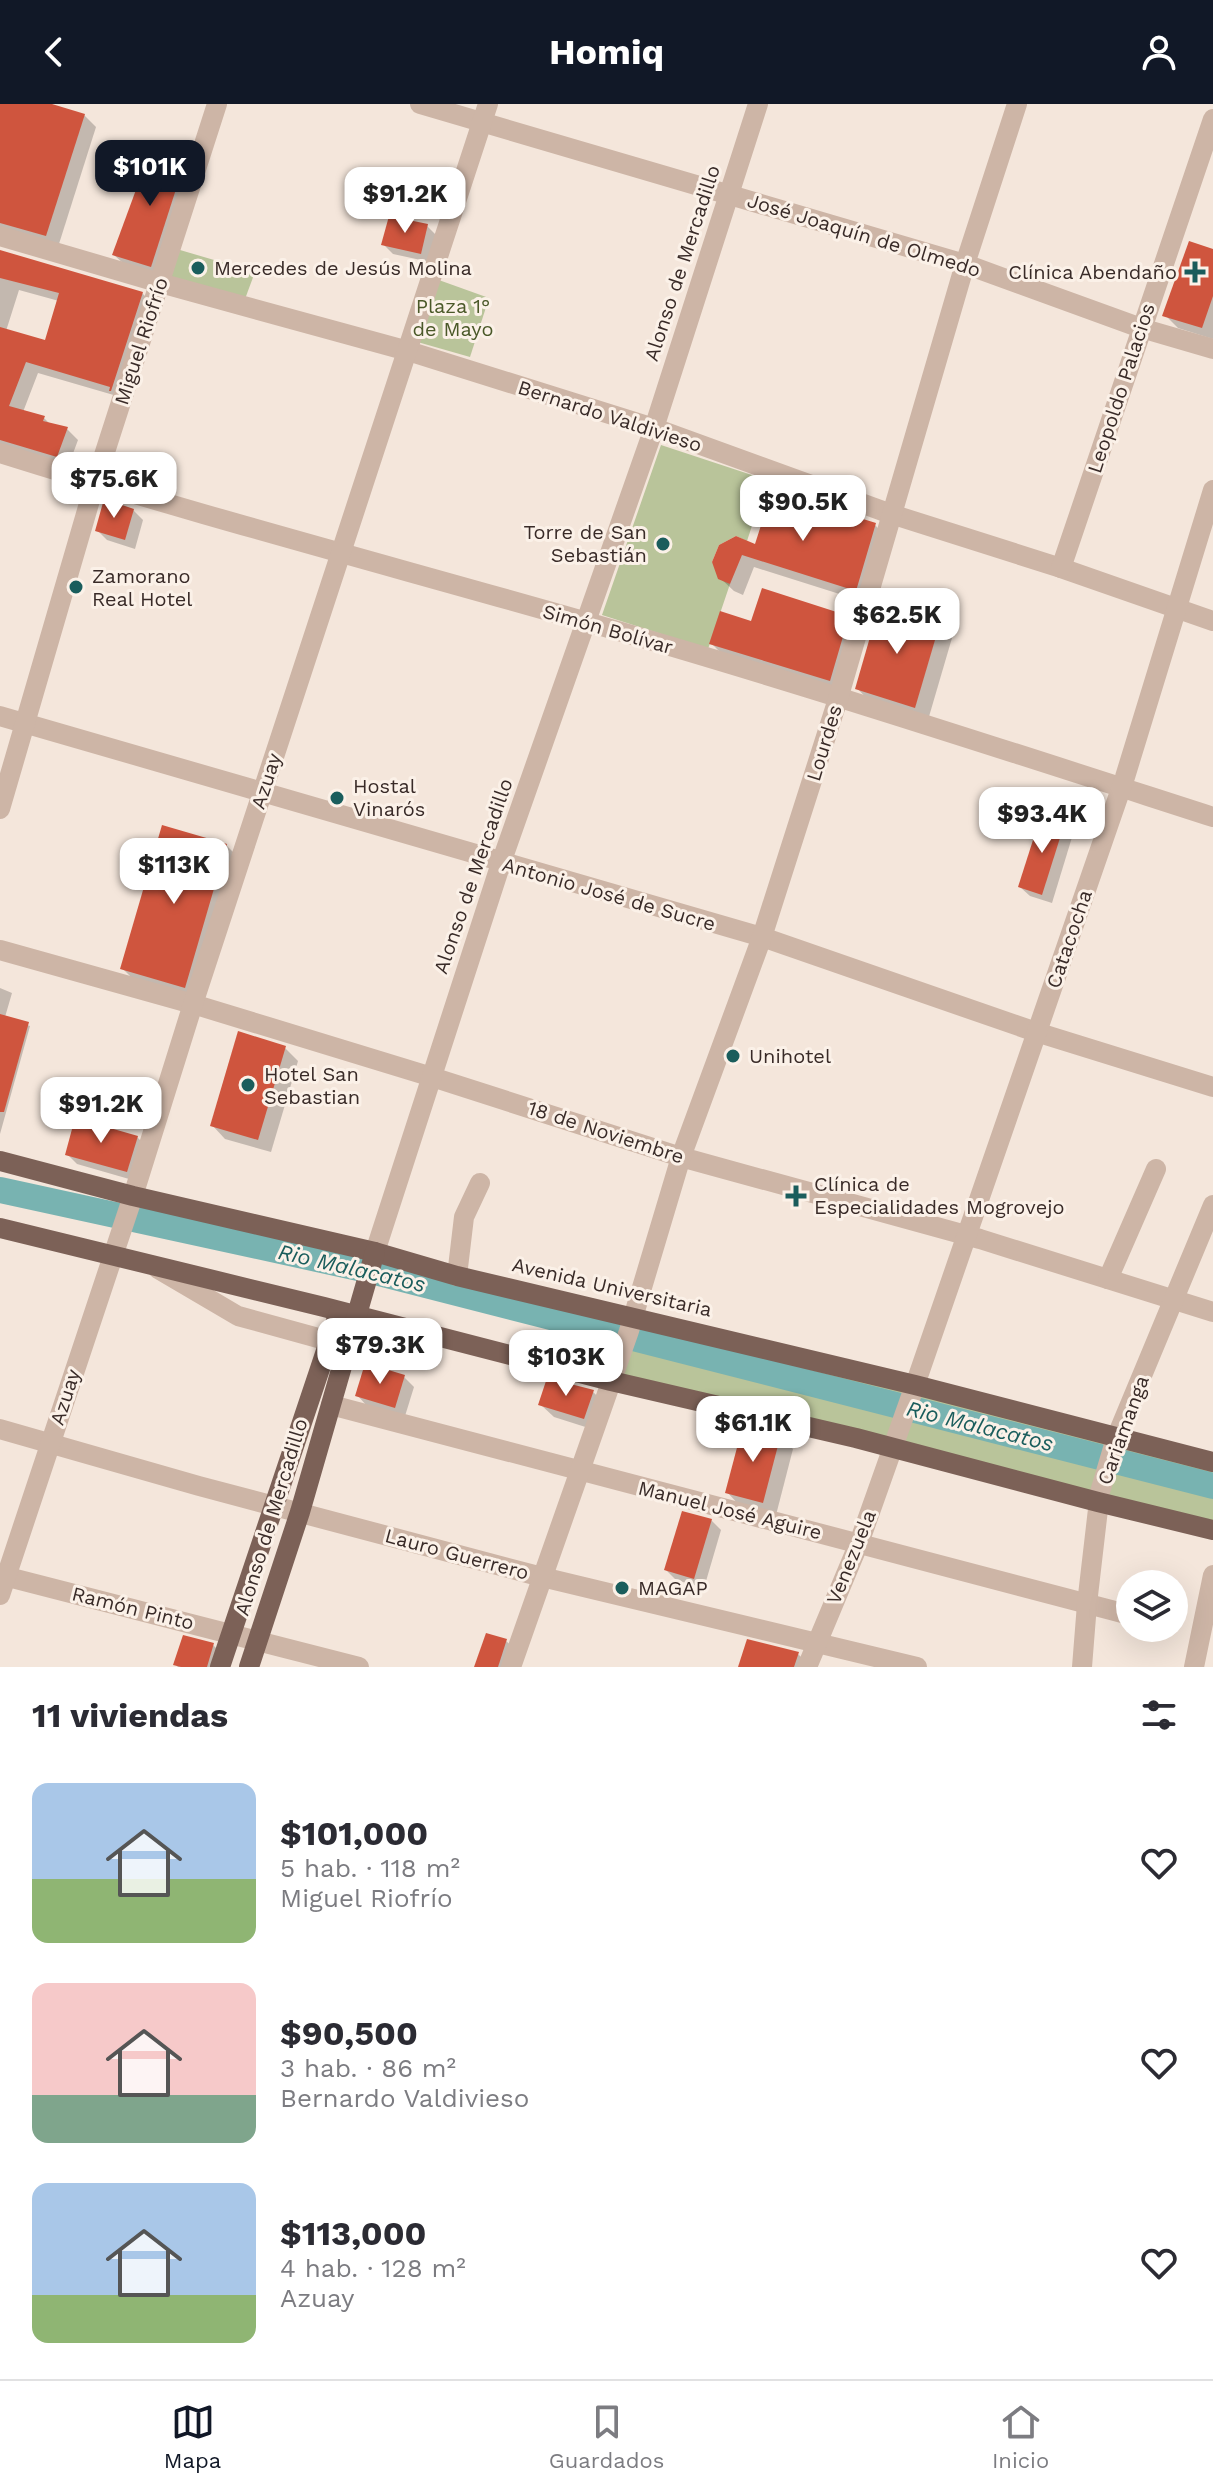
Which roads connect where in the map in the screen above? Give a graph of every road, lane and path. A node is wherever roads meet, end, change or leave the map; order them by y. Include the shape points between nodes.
1 (217, 104) edge
2 (420, 104) edge
3 (758, 104) edge
4 (1017, 104) edge
5 (485, 114) edge
6 (1213, 119) edge
7 (729, 193) junction
8 (0, 236) edge
9 (965, 264) junction
10 (160, 283) junction
11 (1141, 328) junction
12 (1213, 349) edge
13 (408, 351) junction
14 (654, 428) junction
15 (0, 453) edge
16 (95, 483) junction
17 (1213, 490) edge
18 (891, 514) junction
19 (341, 554) junction
20 (1061, 568) junction
21 (1177, 609) junction
22 (1213, 621) edge
23 (587, 622) junction
24 (838, 696) junction
25 (0, 716) edge
26 (25, 722) junction
27 (1121, 787) junction
28 (263, 792) junction
29 (0, 809) edge
30 (1213, 817) edge
31 (501, 863) junction
32 (762, 937) junction
33 (0, 950) edge
34 (193, 1004) junction
35 (1036, 1032) junction
36 (432, 1077) junction
37 (1213, 1087) edge
38 (681, 1157) junction
39 (0, 1161) edge
40 (1156, 1169) dead end
41 (480, 1183) dead end
42 (131, 1201) junction
43 (1213, 1205) edge
44 (0, 1228) edge
45 (966, 1234) junction
46 (112, 1253) junction
47 (373, 1259) junction
48 (154, 1267) junction
49 (457, 1276) junction
50 (1108, 1279) junction
51 (1173, 1300) junction
52 (352, 1312) junction
53 (1213, 1312) edge
54 (631, 1323) junction
55 (329, 1341) junction
56 (329, 1373) junction
57 (614, 1373) junction
58 (913, 1392) junction
59 (331, 1405) junction
60 (0, 1429) edge
61 (895, 1442) junction
62 (50, 1443) junction
63 (1114, 1445) junction
64 (1213, 1462) edge
65 (580, 1471) junction
66 (1099, 1497) junction
67 (274, 1505) junction
68 (300, 1512) junction
69 (1213, 1530) edge
70 (859, 1543) junction
71 (1213, 1575) edge
72 (542, 1577) junction
73 (2, 1582) edge
74 (1087, 1604) junction
75 (1116, 1611) edge
76 (232, 1633) junction
77 (259, 1640) junction
78 (816, 1642) junction
79 (220, 1667) edge
80 (249, 1667) edge
81 (359, 1667) edge
82 (511, 1667) edge
83 (807, 1667) edge
84 (917, 1667) edge
85 (1082, 1667) edge
86 (1194, 1667) edge

1 - 10 street, Miguel Riofrío
2 - 5 street, José Joaquín de Olmedo
3 - 7 street, Alonso de Mercadillo
4 - 9 street, Lourdes
5 - 7 street, José Joaquín de Olmedo
5 - 13 street, Azuay
6 - 11 street, Leopoldo Palacios
7 - 9 street, José Joaquín de Olmedo
7 - 14 street, Alonso de Mercadillo
8 - 10 street, Bernardo Valdivieso
9 - 11 street, José Joaquín de Olmedo
9 - 18 street, Lourdes
10 - 13 street, Bernardo Valdivieso
10 - 16 street, Miguel Riofrío
11 - 12 street, José Joaquín de Olmedo
11 - 20 street, Leopoldo Palacios
13 - 14 street, Bernardo Valdivieso
13 - 19 street, Azuay
14 - 18 street, Bernardo Valdivieso
14 - 23 street, Alonso de Mercadillo
15 - 16 street, Simón Bolívar
16 - 19 street, Simón Bolívar
16 - 26 street, Miguel Riofrío
17 - 21 street, Catacocha
18 - 20 street, Bernardo Valdivieso
18 - 24 street, Lourdes
19 - 23 street, Simón Bolívar
19 - 28 street, Azuay
20 - 21 street, Bernardo Valdivieso
21 - 22 street, Bernardo Valdivieso
21 - 27 street, Catacocha
23 - 24 street, Simón Bolívar
23 - 31 street, Alonso de Mercadillo
24 - 27 street, Simón Bolívar
24 - 32 street, Lourdes
25 - 26 street, Antonio José de Sucre
26 - 28 street, Antonio José de Sucre
26 - 29 street, Miguel Riofrío
27 - 30 street, Simón Bolívar
27 - 35 street, Catacocha
28 - 31 street, Antonio José de Sucre
28 - 34 street, Azuay
31 - 32 street, Antonio José de Sucre
31 - 36 street, Alonso de Mercadillo
32 - 35 street, Antonio José de Sucre
32 - 38 street, Lourdes
33 - 34 street, 18 de Noviembre
34 - 36 street, 18 de Noviembre
34 - 42 street, Azuay
35 - 37 street, Antonio José de Sucre
35 - 45 street, Catacocha
36 - 38 street, 18 de Noviembre
36 - 47 street, Alonso de Mercadillo
38 - 45 street, 18 de Noviembre
38 - 54 street, Lourdes
39 - 42 main road, Avenida Universitaria
40 - 50 street
41 - 49 street via 464,1217
42 - 46 street, Azuay
42 - 47 main road, Avenida Universitaria
43 - 51 street, Cariamanga
44 - 46 main road
45 - 50 street, 18 de Noviembre
45 - 58 street, Catacocha
46 - 48 main road
46 - 62 street, Azuay
47 - 49 main road, Avenida Universitaria
47 - 52 main road, Alonso de Mercadillo
48 - 52 main road
48 - 55 street via 238,1316
49 - 54 main road, Avenida Universitaria
50 - 51 street, 18 de Noviembre
51 - 53 street, 18 de Noviembre
51 - 63 street, Cariamanga
52 - 55 main road, Alonso de Mercadillo
52 - 56 main road, Alonso de Mercadillo
52 - 57 main road
54 - 57 street, Lourdes
54 - 58 main road, Avenida Universitaria
55 - 56 main road, Alonso de Mercadillo
56 - 59 main road, Alonso de Mercadillo
56 - 67 main road, Alonso de Mercadillo
57 - 61 main road
57 - 65 street, Lourdes
58 - 61 street, Venezuela
58 - 63 main road, Avenida Universitaria
59 - 65 street, Manuel José Aguire
59 - 68 main road, Alonso de Mercadillo
60 - 62 street, Lauro Guerrero
61 - 66 main road
61 - 70 street, Venezuela
62 - 67 street, Lauro Guerrero
62 - 73 street, Azuay
63 - 64 main road, Avenida Universitaria
63 - 66 street, Cariamanga
65 - 70 street, Manuel José Aguire
65 - 72 street, Lourdes
66 - 69 main road
66 - 74 street, Cariamanga
67 - 68 street, Lauro Guerrero
67 - 76 main road, Alonso de Mercadillo
68 - 72 street, Lauro Guerrero
68 - 77 main road, Alonso de Mercadillo
70 - 74 street, Manuel José Aguire
70 - 78 street, Venezuela
71 - 86 street
72 - 78 street, Lauro Guerrero
72 - 82 street, Lourdes
73 - 76 street, Ramón Pinto
74 - 75 street, Manuel José Aguire
74 - 85 street, Cariamanga
76 - 77 street, Ramón Pinto
76 - 79 main road, Alonso de Mercadillo
77 - 80 main road, Alonso de Mercadillo
77 - 81 street, Ramón Pinto
78 - 83 street, Venezuela
78 - 84 street, Lauro Guerrero

